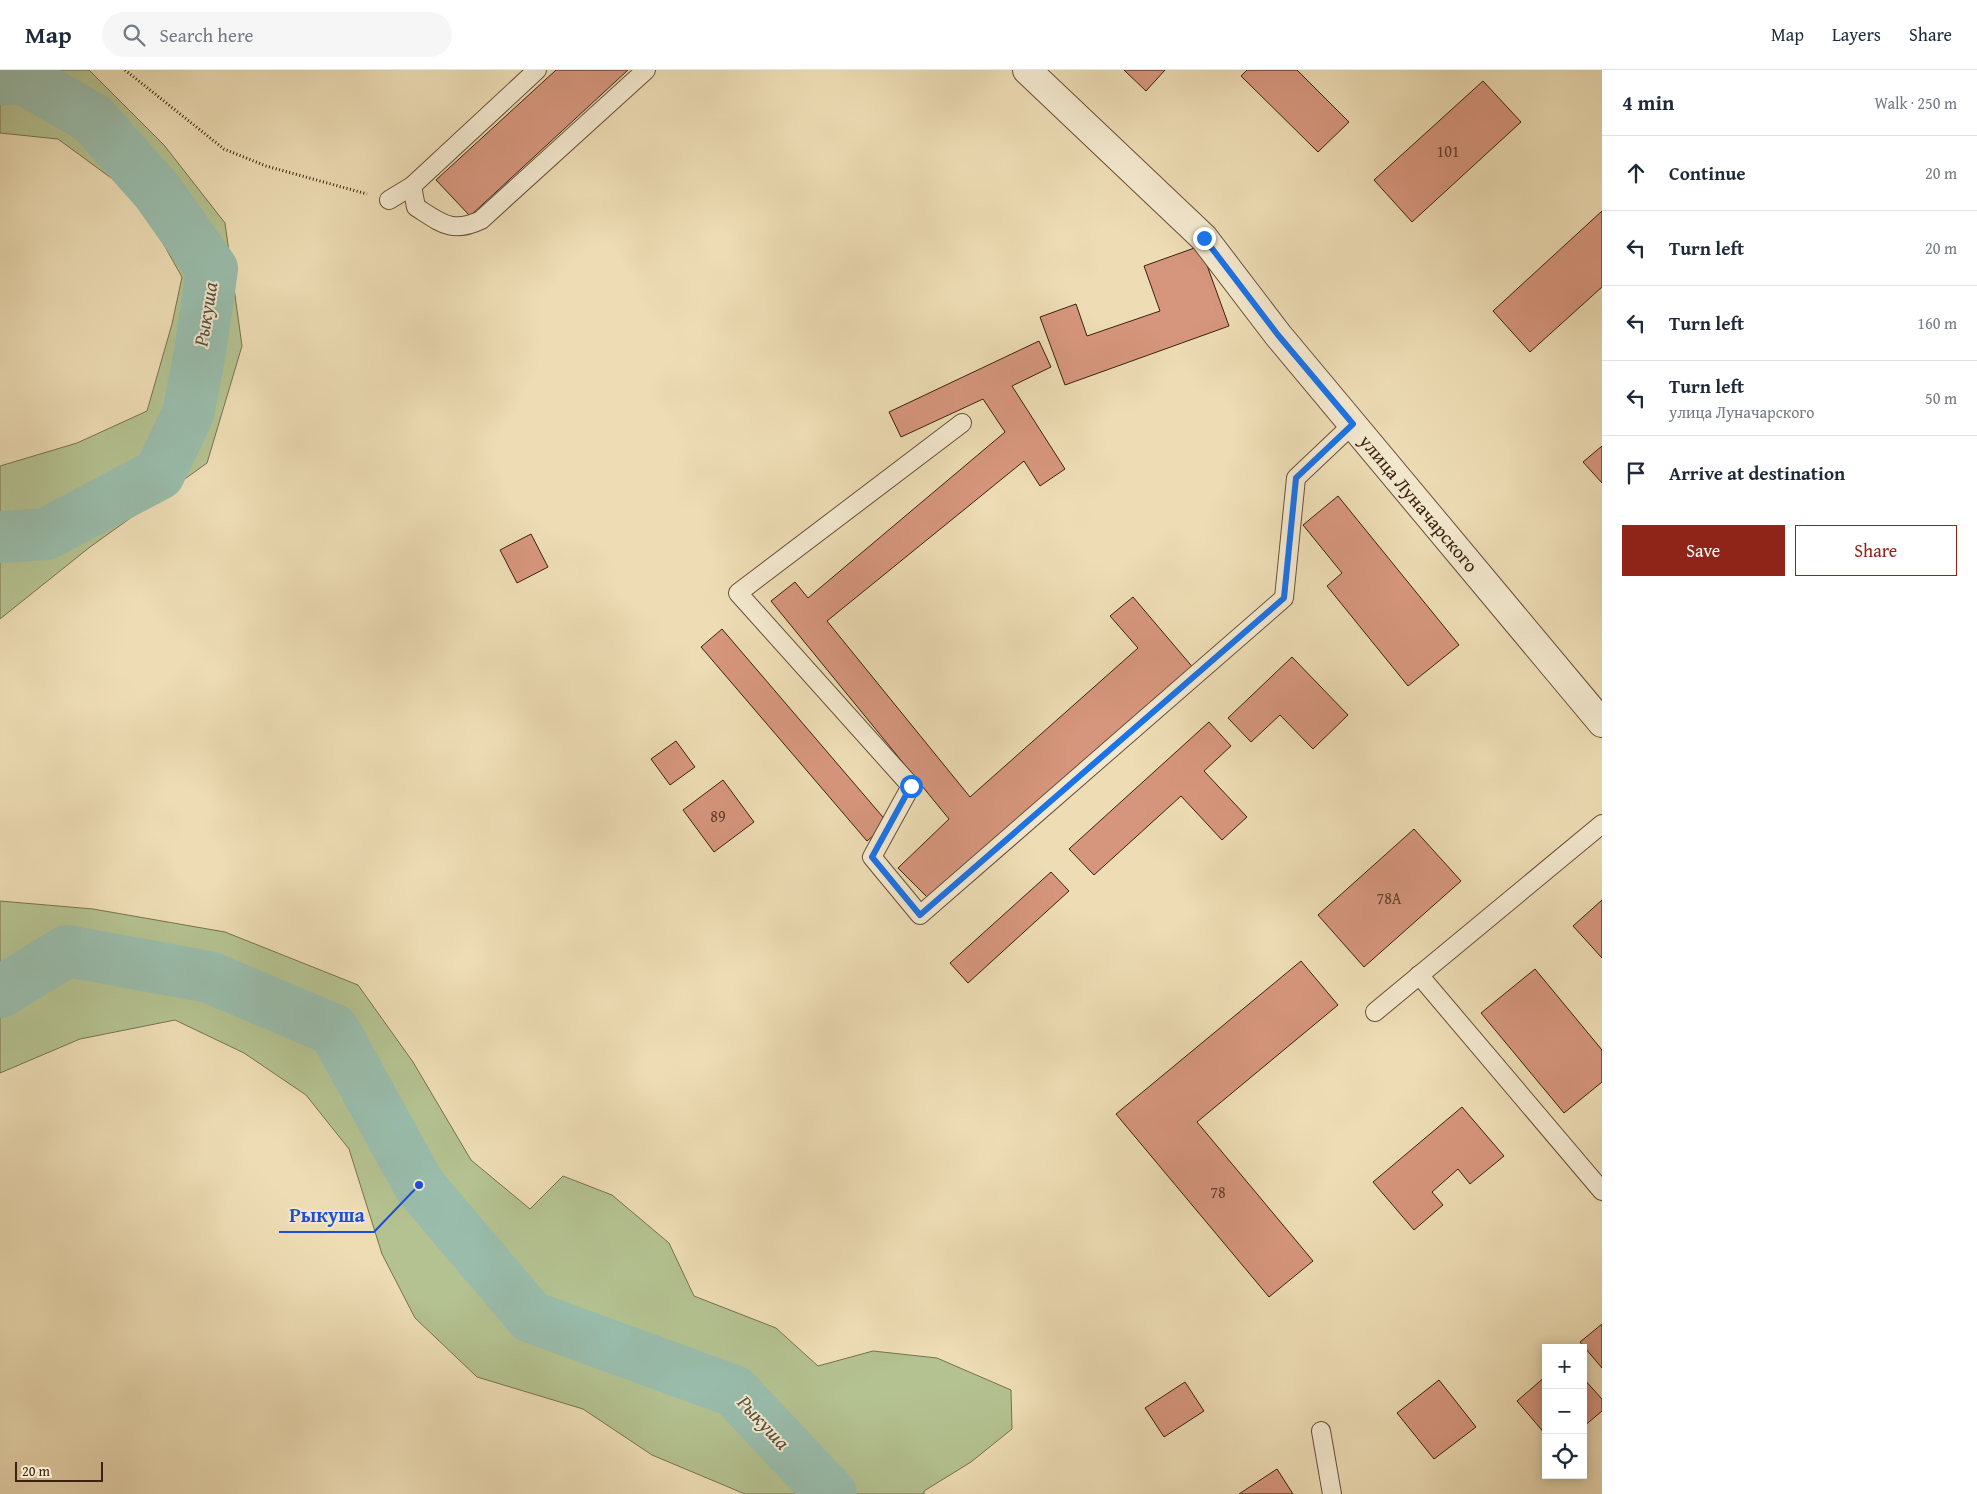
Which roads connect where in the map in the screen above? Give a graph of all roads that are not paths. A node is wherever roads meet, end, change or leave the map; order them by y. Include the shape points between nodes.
1 (537, 70) edge
2 (646, 70) edge
3 (1027, 70) edge
4 (412, 186) junction
5 (389, 200) road end
6 (962, 423) dead end
7 (1353, 424) junction
8 (1602, 723) edge
9 (1602, 824) edge
10 (1419, 975) junction
11 (1375, 1012) dead end
12 (1602, 1191) edge
13 (1320, 1431) dead end
14 (1332, 1494) edge

1 - 4 lane
2 - 4 lane via 482,220 465,228 442,223 416,207
3 - 7 street, улица Луначарского via 1204,238 1278,335
4 - 5 lane
6 - 7 lane via 738,593 911,786 872,857 920,915 1284,598 1296,478
7 - 8 street, улица Луначарского
9 - 10 lane
10 - 11 lane
10 - 12 lane
13 - 14 lane

